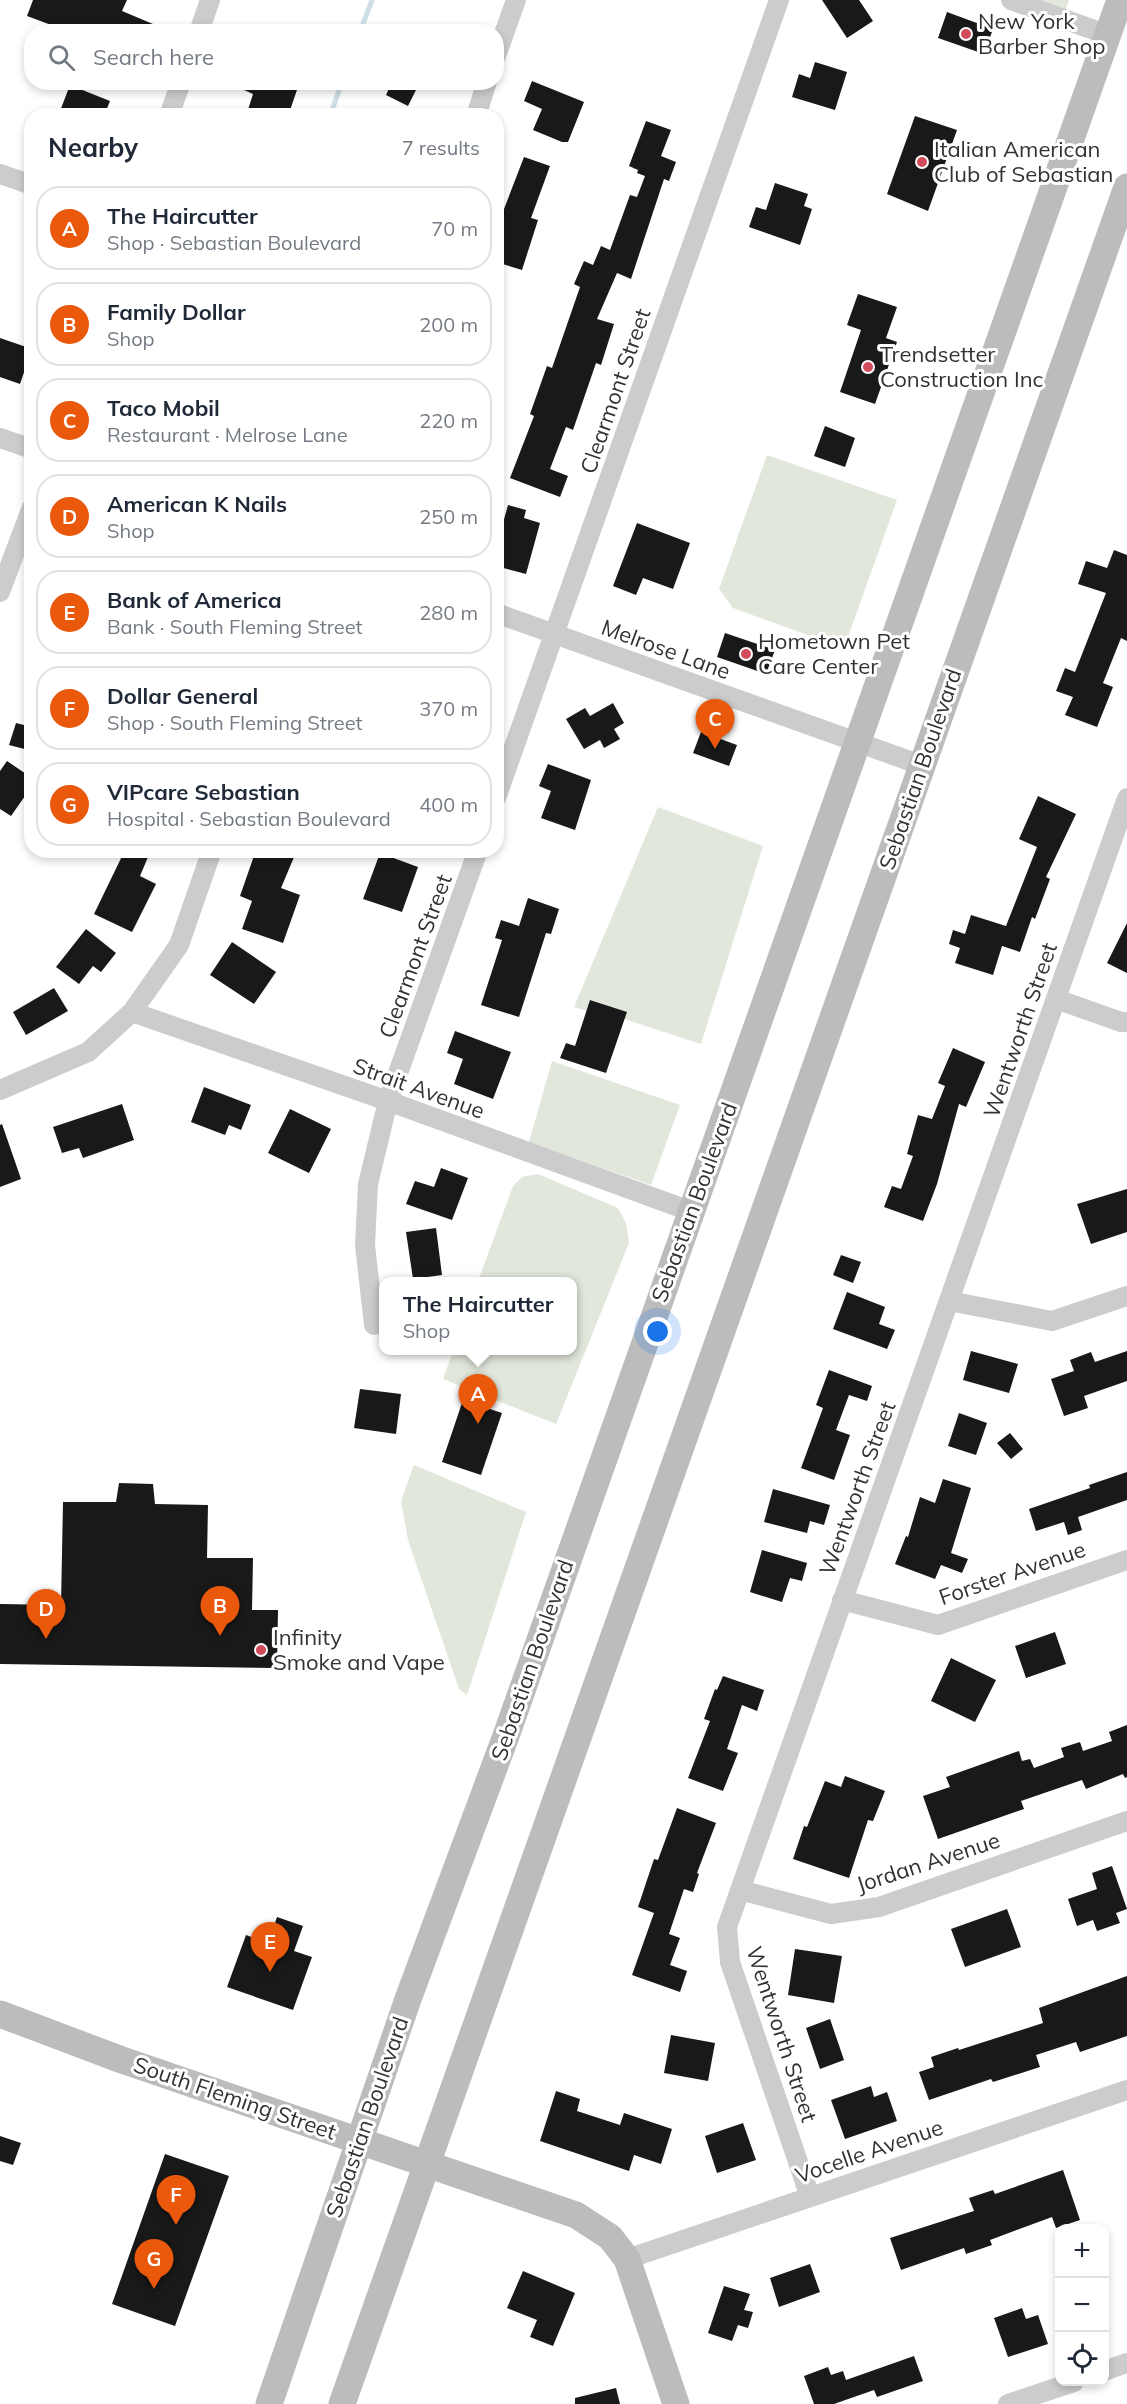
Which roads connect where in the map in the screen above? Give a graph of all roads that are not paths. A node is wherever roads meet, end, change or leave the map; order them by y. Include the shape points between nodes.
1 (210, 0) edge
2 (516, 0) edge
3 (779, 0) edge
4 (1011, 0) edge
5 (1120, 0) edge
6 (202, 24) edge
7 (504, 34) edge
8 (1107, 35) junction
9 (178, 90) edge
10 (484, 90) edge
11 (172, 108) edge
12 (479, 108) edge
13 (0, 174) edge
14 (24, 182) edge
15 (1127, 187) edge
16 (0, 438) edge
17 (24, 446) edge
18 (24, 528) edge
19 (0, 592) edge
20 (504, 617) edge
21 (555, 634) junction
22 (859, 742) junction
23 (921, 765) junction
24 (504, 776) edge
25 (1127, 798) edge
26 (210, 858) edge
27 (475, 858) edge
28 (1056, 999) junction
29 (132, 1012) junction
30 (1127, 1022) edge
31 (0, 1090) edge
32 (388, 1101) junction
33 (690, 1211) junction
34 (1127, 1296) edge
35 (949, 1301) junction
36 (374, 1325) dead end
37 (1127, 1560) edge
38 (842, 1600) junction
39 (1127, 1821) edge
40 (740, 1890) junction
41 (0, 2014) edge
42 (1127, 2090) edge
43 (358, 2139) junction
44 (427, 2163) junction
45 (810, 2197) junction
46 (627, 2259) junction
47 (1127, 2363) edge
48 (1109, 2369) edge
49 (1062, 2386) edge
50 (269, 2404) edge
51 (342, 2404) edge
52 (676, 2404) edge
53 (1008, 2404) edge

1 - 6 street
2 - 7 street
3 - 21 street, Clearmont Street
4 - 8 street
5 - 8 main road, Sebastian Boulevard
8 - 22 main road, Sebastian Boulevard
9 - 11 street
10 - 12 street
13 - 14 street
15 - 23 main road, Sebastian Boulevard
16 - 17 street
18 - 19 street
20 - 21 street, Melrose Lane
21 - 22 street, Melrose Lane
21 - 24 street, Clearmont Street
22 - 23 street, Melrose Lane
22 - 33 main road, Sebastian Boulevard
23 - 44 main road, Sebastian Boulevard
25 - 28 street, Wentworth Street
26 - 29 street via 179,945
27 - 32 street, Clearmont Street
28 - 30 street
28 - 35 street, Wentworth Street
29 - 31 street via 88,1052
29 - 32 street, Strait Avenue
32 - 33 street, Strait Avenue
32 - 36 street, Clearmont Street via 369,1184 365,1245
33 - 43 main road, Sebastian Boulevard via 503,1744
34 - 35 street via 1052,1321
35 - 38 street, Wentworth Street
37 - 38 street, Forster Avenue via 938,1625
38 - 40 street, Wentworth Street
39 - 40 street, Jordan Avenue via 879,1907 831,1914
40 - 45 street, Wentworth Street via 727,1927 730,1962
41 - 43 main road, South Fleming Street via 122,2060
42 - 45 street, Vocelle Avenue
43 - 44 main road, South Fleming Street
43 - 50 main road, Sebastian Boulevard
44 - 46 main road, South Fleming Street via 576,2215 610,2237
44 - 51 main road, Sebastian Boulevard
45 - 46 street, Vocelle Avenue
46 - 52 main road
47 - 48 street
49 - 53 street

